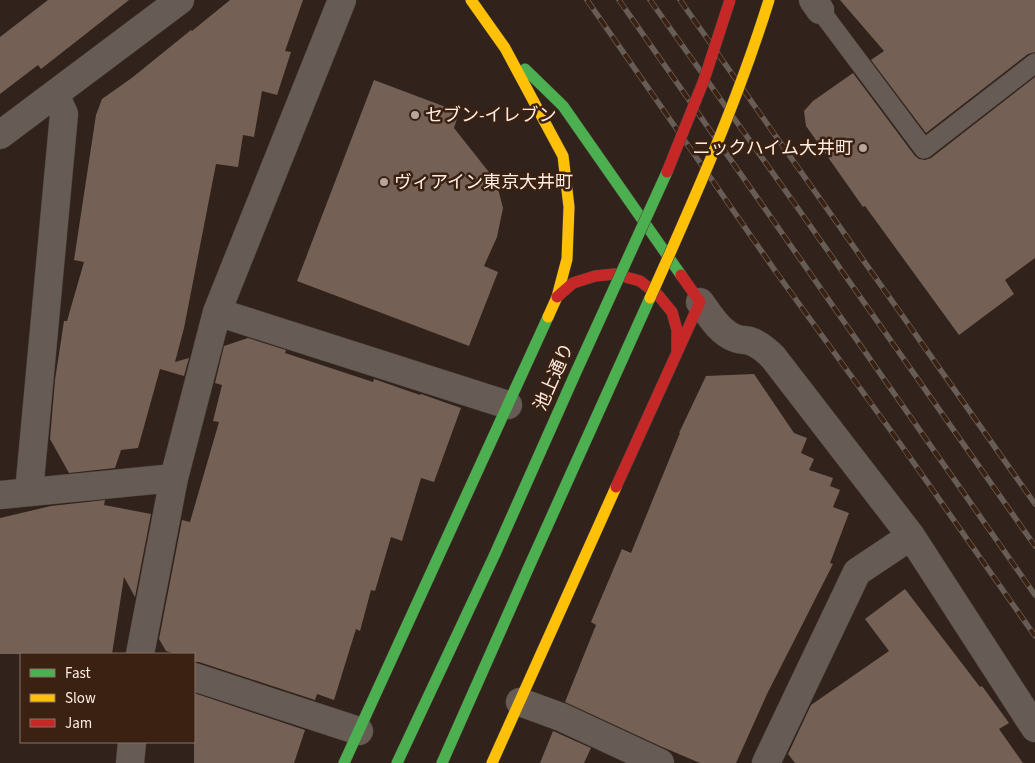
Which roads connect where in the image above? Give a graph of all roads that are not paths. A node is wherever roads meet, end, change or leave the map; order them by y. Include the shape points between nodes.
1 (180, 0) edge
2 (342, 0) edge
3 (471, 0) edge
4 (730, 0) edge
5 (769, 0) edge
6 (818, 3) edge
7 (504, 48) junction
8 (1035, 63) edge
9 (56, 94) junction
10 (0, 135) edge
11 (557, 297) junction
12 (700, 302) junction
13 (217, 312) junction
14 (677, 352) junction
15 (508, 405) junction
16 (174, 478) junction
17 (29, 492) junction
18 (0, 494) edge
19 (911, 536) junction
20 (140, 653) edge
21 (195, 677) edge
22 (520, 702) junction
23 (1035, 728) edge
24 (358, 731) junction
25 (132, 743) edge
26 (130, 763) edge
27 (344, 763) edge
28 (397, 763) edge
29 (442, 763) edge
30 (492, 763) edge
31 (660, 763) edge
32 (766, 763) edge

1 - 9 street
2 - 13 street
3 - 7 main road
4 - 28 main road, 池上通り, bridge via 710,63 656,199
5 - 29 main road, bridge via 708,168
6 - 8 lane via 924,149
7 - 11 main road via 563,156 569,207 567,259
7 - 12 main road via 563,106
9 - 10 street
9 - 17 street via 64,114
11 - 14 main road via 573,283 595,276 615,274 640,281 672,312 677,330
11 - 15 main road
12 - 14 main road
12 - 19 street via 726,333 751,342 773,357
13 - 15 street
13 - 16 street
14 - 22 main road
15 - 24 main road
16 - 17 street
16 - 20 street
17 - 18 street
19 - 23 street
19 - 32 street via 857,572
21 - 24 street
22 - 30 main road
22 - 31 street via 561,717
24 - 27 main road
25 - 26 street

